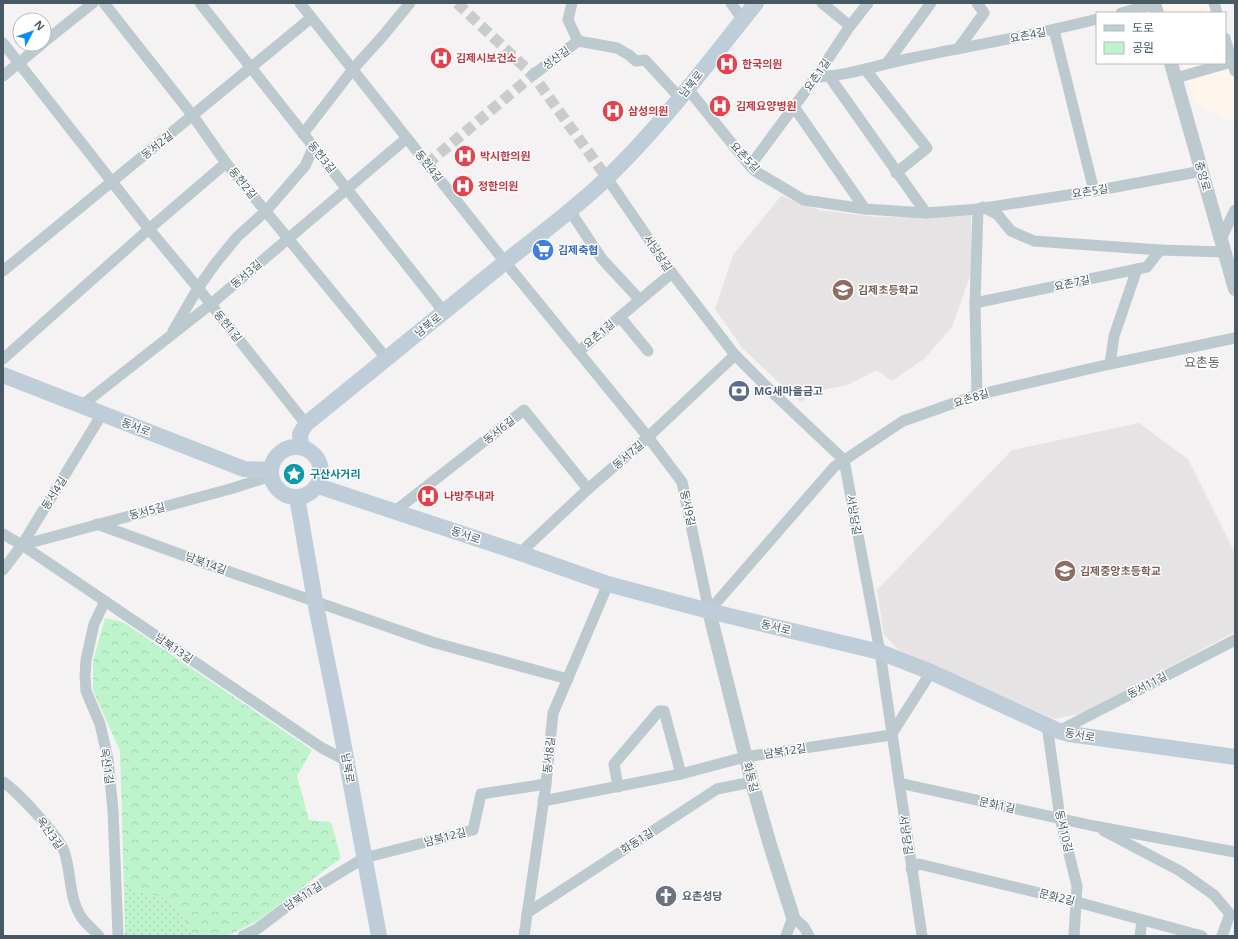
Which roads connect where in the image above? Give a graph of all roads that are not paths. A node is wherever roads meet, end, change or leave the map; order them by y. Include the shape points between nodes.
1 (93, 3) edge
2 (104, 3) edge
3 (200, 3) edge
4 (300, 3) edge
5 (572, 3) edge
6 (731, 3) edge
7 (756, 3) edge
8 (822, 3) edge
9 (868, 3) edge
10 (930, 3) edge
11 (977, 3) edge
12 (412, 4) edge
13 (1155, 7) edge
14 (1127, 12) edge
15 (312, 18) junction
16 (1096, 19) edge
17 (742, 20) junction
18 (850, 26) junction
19 (1054, 30) junction
20 (52, 36) edge
21 (578, 41) junction
22 (1226, 41) edge
23 (3, 43) edge
24 (958, 48) junction
25 (32, 52) edge
26 (18, 63) junction
27 (887, 63) junction
28 (1171, 64) edge
29 (1234, 64) edge
30 (252, 67) junction
31 (353, 69) junction
32 (866, 69) junction
33 (533, 75) tunnel mouth
34 (3, 76) edge
35 (829, 76) junction
36 (816, 77) junction
37 (1176, 78) junction
38 (684, 94) junction
39 (794, 107) junction
40 (193, 116) junction
41 (303, 134) junction
42 (407, 138) junction
43 (314, 146) junction
44 (226, 163) junction
45 (750, 166) junction
46 (1202, 171) junction
47 (896, 172) junction
48 (607, 178) junction
49 (112, 182) junction
50 (348, 189) junction
51 (1094, 191) junction
52 (981, 208) junction
53 (865, 209) junction
54 (1235, 210) edge
55 (266, 211) junction
56 (570, 212) junction
57 (926, 213) junction
58 (148, 229) junction
59 (288, 238) junction
60 (1223, 245) junction
61 (1160, 250) junction
62 (505, 262) junction
63 (1137, 270) junction
64 (3, 272) edge
65 (672, 273) junction
66 (198, 288) junction
67 (1235, 289) edge
68 (640, 300) junction
69 (975, 303) junction
70 (211, 304) junction
71 (444, 312) junction
72 (620, 317) junction
73 (170, 336) junction
74 (1235, 338) edge
75 (578, 352) junction
76 (648, 352) dead end
77 (735, 355) junction
78 (387, 358) junction
79 (3, 359) edge
80 (1110, 364) junction
81 (3, 375) edge
82 (977, 395) junction
83 (82, 406) junction
84 (102, 414) junction
85 (306, 424) junction
86 (648, 437) junction
87 (301, 447) junction
88 (844, 460) junction
89 (271, 473) junction
90 (318, 486) junction
91 (588, 489) junction
92 (297, 497) junction
93 (395, 511) junction
94 (98, 524) junction
95 (3, 534) edge
96 (22, 545) junction
97 (520, 553) junction
98 (3, 570) edge
99 (608, 584) junction
100 (105, 601) junction
101 (315, 601) junction
102 (709, 611) junction
103 (1235, 640) edge
104 (880, 652) junction
105 (931, 672) junction
106 (568, 679) junction
107 (1053, 728) junction
108 (891, 735) junction
109 (1235, 757) edge
110 (745, 758) junction
111 (347, 761) junction
112 (681, 774) junction
113 (3, 782) edge
114 (752, 782) junction
115 (546, 784) junction
116 (899, 784) junction
117 (618, 787) junction
118 (543, 801) junction
119 (1060, 818) junction
120 (1094, 826) junction
121 (1235, 852) edge
122 (364, 858) junction
123 (911, 869) junction
124 (1077, 902) junction
125 (527, 912) junction
126 (793, 917) junction
127 (1142, 920) junction
128 (257, 932) edge
129 (99, 936) edge
130 (118, 936) edge
131 (244, 936) edge
132 (379, 936) edge
133 (524, 936) edge
134 (786, 936) edge
135 (809, 936) edge
136 (922, 936) edge
137 (1074, 936) edge
138 (1140, 936) edge
139 (1202, 936) edge
140 (1222, 936) edge

1 - 20 street
2 - 40 street, 동헌2길
3 - 30 street, 동헌3길
4 - 15 street, 동헌4길
5 - 21 street via 568,20
6 - 17 street
7 - 17 main road, 남북로
8 - 18 street
9 - 18 street, 요촌1길
10 - 27 street
11 - 24 street via 984,13
12 - 31 street
13 - 14 street
15 - 30 street, 동서2길
15 - 31 street, 동헌4길
16 - 19 street, 요촌4길
17 - 38 main road, 남북로
18 - 36 street, 요촌1길
19 - 24 street, 요촌4길
19 - 51 street
21 - 33 street, 성산길
21 - 38 street, 요촌5길 via 617,48 636,61 645,60
22 - 29 street
23 - 26 street, 동헌1길
24 - 27 street, 요촌4길
25 - 26 street
26 - 34 street
26 - 49 street, 동헌1길
27 - 32 street, 요촌4길
28 - 37 street, 중앙로
29 - 37 street
30 - 40 street, 동서2길
30 - 41 street, 동헌3길
31 - 41 street
31 - 42 street, 동헌4길
32 - 35 street, 요촌4길
32 - 47 street via 927,148
35 - 36 street, 요촌4길
35 - 47 street
36 - 39 street, 요촌1길
37 - 46 street, 중앙로
38 - 45 street, 요촌5길
38 - 48 main road, 남북로
39 - 45 street, 요촌1길
39 - 53 street
40 - 44 street, 동헌2길
40 - 49 street, 동서2길
41 - 43 street, 동헌3길
42 - 50 street, 동서3길
42 - 62 street, 동헌4길
43 - 50 street, 동헌3길
43 - 55 street via 305,166
44 - 55 street, 동헌2길
44 - 58 street
45 - 53 street, 요촌5길 via 804,200
46 - 51 street, 요촌5길
46 - 60 street, 중앙로
47 - 57 street
48 - 56 main road, 남북로
48 - 65 street, 서낭당길
49 - 58 street, 동헌1길
49 - 64 street, 동서2길
50 - 59 street, 동서3길
50 - 71 street, 동헌3길
51 - 52 street, 요촌5길
52 - 57 street, 요촌5길
52 - 61 street via 998,216 1011,231 1034,241
52 - 69 street
53 - 57 street, 요촌5길
54 - 60 street
55 - 59 street, 동헌2길
55 - 66 street via 237,237
56 - 62 main road, 남북로
56 - 68 street via 602,259
58 - 66 street, 동헌1길
58 - 79 street
59 - 70 street, 동서3길
59 - 78 street, 동헌2길
60 - 61 street
60 - 67 street, 중앙로
61 - 63 street, 요촌7길 via 1147,267
62 - 71 main road, 남북로
62 - 75 street, 동서9길
63 - 69 street, 요촌7길
63 - 80 street via 1114,336
65 - 68 street, 요촌1길
65 - 77 street, 서낭당길
66 - 70 street, 동헌1길
66 - 73 street
68 - 72 street, 요촌1길
69 - 82 street
70 - 73 street, 동서3길
70 - 85 street, 동헌1길
71 - 78 main road, 남북로
72 - 75 street, 요촌1길
72 - 76 street, 요촌1길
73 - 83 street, 동서3길
74 - 80 street, 요촌8길
75 - 86 street, 동서9길
77 - 86 street, 동서7길
77 - 88 street, 서낭당길
78 - 85 main road, 남북로
80 - 82 street, 요촌8길
81 - 83 main road, 동서로
82 - 88 street, 요촌8길 via 903,420
83 - 84 main road, 동서로
84 - 89 main road, 동서로 via 244,469
84 - 96 street, 동서4길
85 - 87 main road via 300,434
86 - 91 street, 동서7길
86 - 102 street, 동서9길 via 682,482
87 - 89 main road via 283,450 274,458
87 - 90 main road via 312,452 320,462 322,474
88 - 102 street via 834,468
88 - 104 street, 서낭당길
89 - 92 main road via 280,492
89 - 94 street, 동서5길 via 230,490
90 - 92 main road via 309,494
90 - 93 main road, 동서로
91 - 93 street, 동서6길 via 524,410
91 - 97 street, 동서7길
92 - 101 main road, 남북로
93 - 97 main road, 동서로
94 - 96 street, 동서5길
94 - 101 street, 남북14길
95 - 96 street, 남북13길
96 - 98 street, 동서4길
96 - 100 street, 남북13길
97 - 99 main road, 동서로
99 - 102 main road, 동서로
99 - 106 street, 동서8길
100 - 111 street, 남북13길 via 322,748
100 - 130 street, 옥산1길 via 94,624 85,676 86,691 100,724 108,759 113,810
101 - 106 street via 432,642
101 - 111 main road, 남북로
102 - 104 main road, 동서로
102 - 110 street, 화동길
103 - 107 street, 동서11길
104 - 105 main road, 동서로
104 - 108 street, 서낭당길
105 - 107 main road, 동서로
105 - 108 street
106 - 115 street, 동서8길 via 553,713
107 - 109 main road, 동서로 via 1068,734
107 - 119 street, 동서10길
108 - 110 street, 남북12길
108 - 116 street, 서낭당길
110 - 112 street, 남북12길
110 - 114 street, 화동길
111 - 122 main road, 남북로
112 - 117 street, 남북12길
112 - 117 street via 664,711 659,711 614,764
113 - 129 street, 옥산3길 via 57,840 63,850 77,910
114 - 125 street, 화동1길 via 717,789
114 - 126 street, 화동길
115 - 118 street, 동서8길
115 - 122 street, 남북12길 via 481,794 473,830
116 - 119 street, 문화1길
116 - 123 street, 서낭당길
117 - 118 street, 남북12길
118 - 125 street, 동서8길
119 - 120 street, 문화1길
119 - 124 street, 동서10길 via 1077,886
120 - 121 street, 문화1길
120 - 140 street, 문화1길 via 1180,871 1214,895 1230,914
122 - 128 street, 남북11길 via 298,898
122 - 132 main road, 남북로
123 - 124 street, 문화2길 via 919,864
123 - 136 street, 서낭당길
124 - 127 street, 문화2길
124 - 137 street, 동서10길
125 - 133 street, 동서8길
126 - 134 street
126 - 135 street, 화동길
127 - 138 street
127 - 139 street, 문화2길
128 - 131 street, 남북11길

